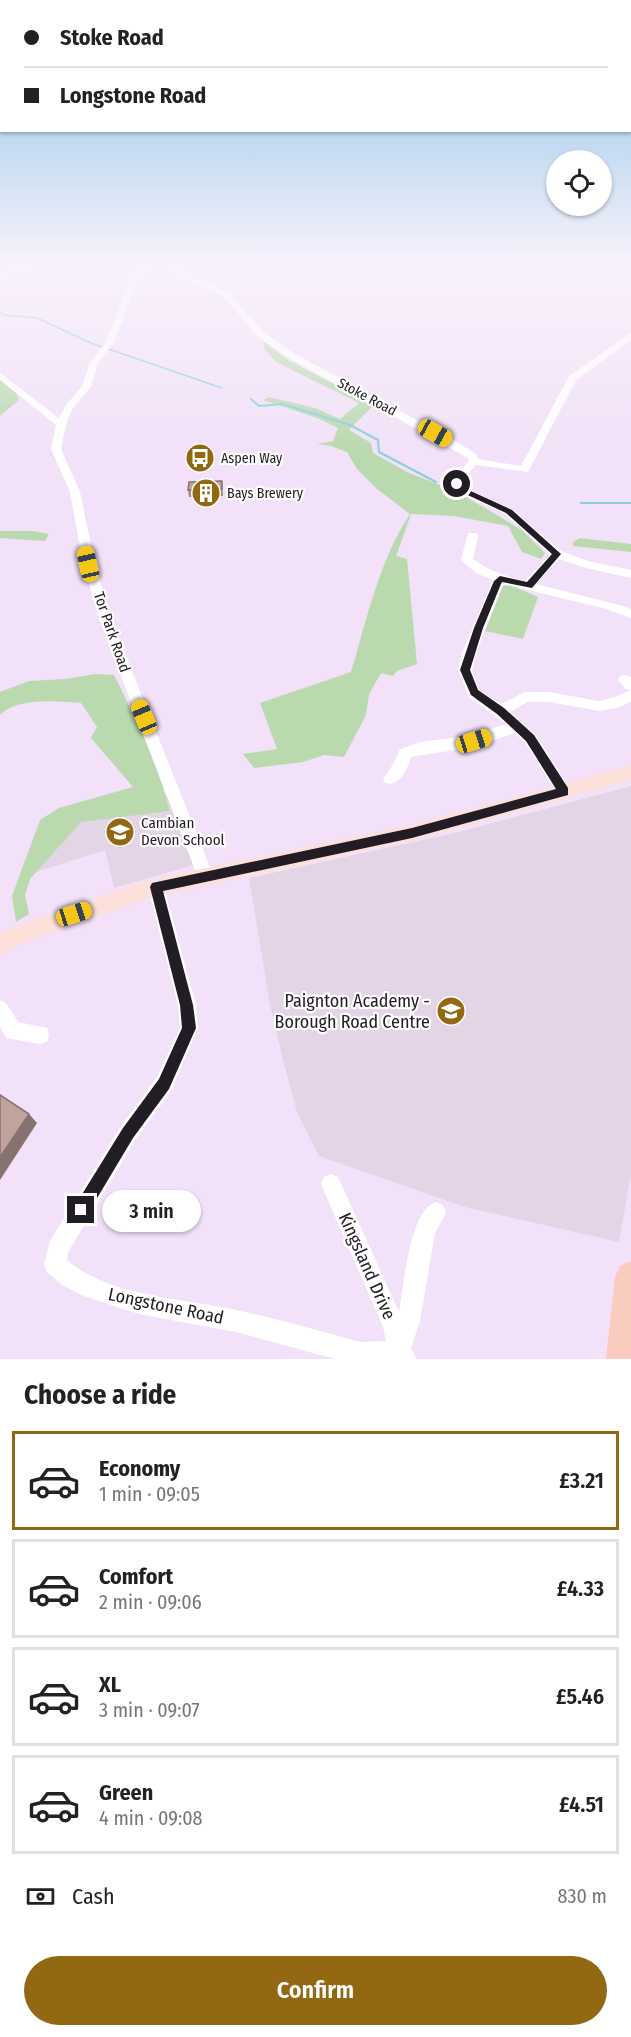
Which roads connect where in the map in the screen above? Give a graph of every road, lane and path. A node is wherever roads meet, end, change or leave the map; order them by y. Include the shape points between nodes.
1 (114, 325) edge
2 (253, 325) edge
3 (631, 336) edge
4 (0, 376) edge
5 (61, 424) junction
6 (474, 461) junction
7 (472, 536) dead end
8 (557, 554) junction
9 (631, 574) edge
10 (500, 579) junction
11 (528, 586) junction
12 (631, 614) edge
13 (630, 691) edge
14 (500, 711) junction
15 (518, 726) junction
16 (631, 773) edge
17 (390, 779) dead end
18 (564, 792) junction
19 (205, 875) junction
20 (156, 887) junction
21 (0, 945) edge
22 (1, 1013) edge
23 (40, 1035) dead end
24 (331, 1184) dead end
25 (435, 1213) dead end
26 (631, 1277) edge
27 (402, 1354) edge
28 (623, 1359) edge

1 - 5 street, Tor Park Road via 86,387
2 - 6 street, Stoke Road via 270,342 448,441
3 - 6 street via 572,378 524,470
4 - 5 street
5 - 19 street, Tor Park Road via 57,449 75,492 88,564 106,621
6 - 8 street via 457,480 459,489 509,512
7 - 10 street via 467,561
8 - 9 street
8 - 11 street
10 - 11 street
10 - 14 street via 484,612 465,670 474,693
11 - 12 street
13 - 14 street via 615,703 599,706 525,697
14 - 15 street
15 - 17 street via 474,741 405,753 402,766
15 - 18 street
16 - 18 main road
18 - 19 main road via 412,833
19 - 20 main road
20 - 21 main road via 74,914
20 - 27 street, Longstone Road via 187,1005 189,1028 164,1084 128,1133 71,1226 58,1249 55,1264 73,1281 109,1296 234,1321 360,1354
22 - 23 street via 13,1031
24 - 27 street, Kingsland Drive via 394,1326
25 - 27 street via 425,1230
26 - 28 highway

